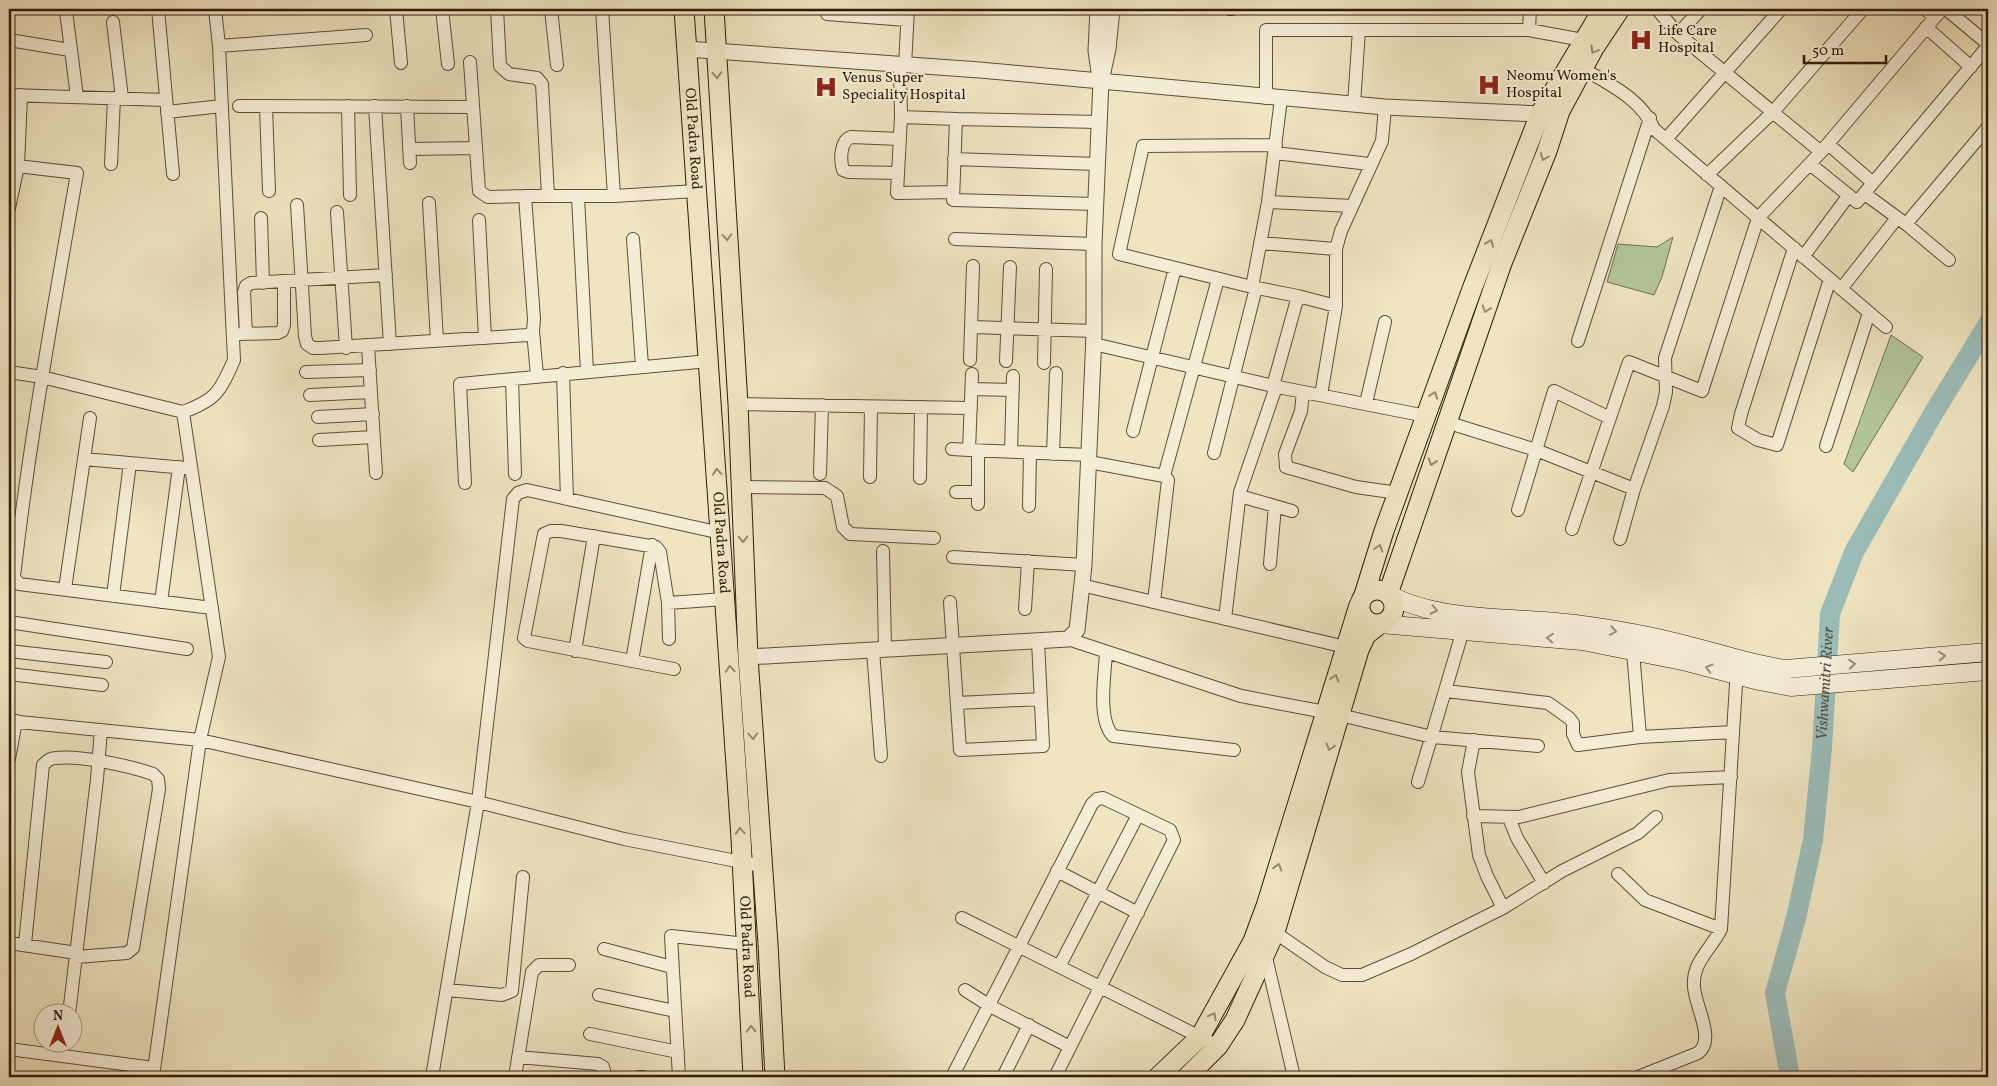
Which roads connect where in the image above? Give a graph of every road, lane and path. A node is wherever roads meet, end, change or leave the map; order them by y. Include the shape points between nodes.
1 (158, 9) edge
2 (215, 9) edge
3 (396, 9) edge
4 (442, 9) edge
5 (497, 9) edge
6 (552, 9) edge
7 (602, 9) edge
8 (684, 9) edge
9 (714, 9) edge
10 (1098, 9) edge
11 (1112, 9) edge
12 (1530, 9) edge
13 (1602, 9) edge
14 (1620, 9) edge
15 (1657, 9) edge
16 (1701, 9) edge
17 (1781, 9) edge
18 (1863, 9) edge
19 (66, 11) dead end
20 (1937, 11) edge
21 (868, 13) edge
22 (827, 14) dead end
23 (907, 15) edge
24 (113, 22) dead end
25 (1926, 27) junction
26 (1359, 30) junction
27 (1529, 30) junction
28 (1678, 34) junction
29 (366, 35) dead end
30 (9, 40) edge
31 (1583, 40) junction
32 (220, 46) junction
33 (686, 49) junction
34 (70, 50) junction
35 (715, 52) junction
36 (1986, 52) edge
37 (401, 62) dead end
38 (470, 62) dead end
39 (448, 64) dead end
40 (1577, 65) junction
41 (557, 66) dead end
42 (902, 66) junction
43 (1971, 67) junction
44 (1726, 73) junction
45 (1101, 81) junction
46 (15, 95) edge
47 (77, 97) junction
48 (118, 98) junction
49 (1274, 98) junction
50 (1354, 104) junction
51 (166, 106) junction
52 (222, 106) junction
53 (239, 106) dead end
54 (266, 106) junction
55 (348, 106) junction
56 (375, 106) junction
57 (407, 106) junction
58 (473, 107) junction
59 (1386, 107) junction
60 (1773, 112) junction
61 (1548, 116) junction
62 (901, 117) junction
63 (1650, 118) junction
64 (956, 119) junction
65 (1099, 122) junction
66 (1988, 128) edge
67 (900, 139) junction
68 (1666, 139) junction
69 (409, 148) junction
70 (476, 148) junction
71 (1824, 148) junction
72 (1275, 149) junction
73 (954, 159) junction
74 (410, 163) dead end
75 (111, 164) dead end
76 (1097, 164) junction
77 (1370, 164) junction
78 (1810, 164) junction
79 (14, 165) edge
80 (898, 173) junction
81 (173, 174) dead end
82 (1707, 175) junction
83 (1873, 183) junction
84 (1721, 186) junction
85 (269, 191) dead end
86 (696, 192) junction
87 (953, 192) junction
88 (1865, 194) junction
89 (350, 196) dead end
90 (526, 196) junction
91 (548, 196) junction
92 (614, 196) junction
93 (1849, 196) junction
94 (578, 197) junction
95 (1268, 202) junction
96 (429, 203) dead end
97 (1096, 204) junction
98 (297, 205) dead end
99 (1352, 206) junction
100 (9, 208) edge
101 (337, 212) dead end
102 (261, 218) dead end
103 (1758, 218) junction
104 (479, 220) dead end
105 (1902, 221) junction
106 (633, 239) dead end
107 (955, 239) dead end
108 (1260, 243) junction
109 (1094, 244) junction
110 (1336, 249) junction
111 (1799, 253) junction
112 (1949, 260) dead end
113 (973, 266) dead end
114 (1010, 267) dead end
115 (1175, 268) junction
116 (1046, 269) dead end
117 (386, 275) junction
118 (341, 278) junction
119 (1218, 279) junction
120 (1830, 279) junction
121 (301, 281) junction
122 (284, 282) junction
123 (263, 283) junction
124 (1254, 287) junction
125 (1841, 289) junction
126 (1298, 296) junction
127 (1336, 306) junction
128 (1869, 313) junction
129 (1386, 322) dead end
130 (971, 327) junction
131 (1886, 327) dead end
132 (1008, 328) junction
133 (1045, 330) junction
134 (533, 331) junction
135 (232, 334) junction
136 (246, 334) junction
137 (1094, 337) junction
138 (485, 338) junction
139 (437, 340) junction
140 (1578, 341) dead end
141 (390, 344) junction
142 (368, 346) junction
143 (346, 348) junction
144 (1152, 357) junction
145 (970, 360) dead end
146 (709, 361) junction
147 (1006, 361) dead end
148 (1044, 363) dead end
149 (642, 366) junction
150 (1193, 367) junction
151 (370, 370) junction
152 (587, 371) junction
153 (9, 372) edge
154 (306, 372) dead end
155 (563, 373) junction
156 (1056, 373) dead end
157 (972, 374) dead end
158 (537, 376) junction
159 (1013, 376) dead end
160 (1665, 376) junction
161 (42, 377) junction
162 (1234, 377) junction
163 (512, 378) junction
164 (1274, 386) junction
165 (972, 389) junction
166 (1013, 390) junction
167 (371, 392) junction
168 (1303, 392) junction
169 (310, 395) dead end
170 (1321, 395) junction
171 (1366, 402) junction
172 (738, 404) junction
173 (822, 405) junction
174 (871, 407) junction
175 (921, 407) junction
176 (971, 408) junction
177 (183, 412) junction
178 (372, 414) junction
179 (1426, 416) junction
180 (318, 417) dead end
181 (90, 418) dead end
182 (1610, 418) junction
183 (1446, 422) junction
184 (1133, 431) dead end
185 (374, 437) junction
186 (319, 440) dead end
187 (1826, 446) dead end
188 (952, 449) dead end
189 (973, 450) junction
190 (1536, 450) junction
191 (1010, 452) junction
192 (1030, 453) junction
193 (1214, 453) dead end
194 (1053, 454) junction
195 (84, 459) junction
196 (1089, 459) junction
197 (130, 463) junction
198 (185, 468) junction
199 (1593, 471) junction
200 (376, 473) dead end
201 (515, 474) dead end
202 (820, 474) dead end
203 (1164, 476) junction
204 (870, 477) dead end
205 (920, 478) dead end
206 (464, 483) dead end
207 (741, 488) junction
208 (1634, 489) junction
209 (956, 492) dead end
210 (1398, 493) junction
211 (1240, 496) junction
212 (567, 499) junction
213 (1029, 506) dead end
214 (1275, 506) junction
215 (1518, 510) dead end
216 (1292, 511) dead end
217 (1572, 529) dead end
218 (721, 533) junction
219 (14, 536) edge
220 (594, 536) junction
221 (934, 538) dead end
222 (1620, 539) dead end
223 (652, 545) junction
224 (883, 550) dead end
225 (953, 557) dead end
226 (1028, 561) junction
227 (1270, 564) dead end
228 (1084, 565) junction
229 (1081, 585) junction
230 (65, 589) junction
231 (1388, 594) junction
232 (113, 596) junction
233 (725, 600) junction
234 (1362, 600) junction
235 (161, 602) junction
236 (950, 602) dead end
237 (1154, 602) junction
238 (668, 603) junction
239 (212, 608) junction
240 (1025, 609) dead end
241 (1225, 619) junction
242 (9, 622) edge
243 (1380, 624) junction
244 (1463, 630) junction
245 (669, 639) dead end
246 (1068, 639) junction
247 (1038, 641) junction
248 (954, 646) junction
249 (1352, 648) junction
250 (187, 649) dead end
251 (879, 650) junction
252 (9, 651) edge
253 (575, 651) junction
254 (1633, 651) junction
255 (1106, 652) junction
256 (1988, 652) edge
257 (748, 657) junction
258 (106, 662) dead end
259 (632, 662) junction
260 (1737, 667) junction
261 (674, 669) dead end
262 (1988, 670) edge
263 (9, 674) edge
264 (102, 685) dead end
265 (1446, 691) junction
266 (1040, 700) junction
267 (957, 703) junction
268 (1332, 713) junction
269 (12, 721) edge
270 (101, 730) junction
271 (1733, 732) junction
272 (1432, 737) junction
273 (1640, 737) junction
274 (200, 740) junction
275 (1474, 740) junction
276 (1538, 746) dead end
277 (1234, 750) dead end
278 (881, 756) dead end
279 (9, 759) edge
280 (99, 762) junction
281 (1731, 777) junction
282 (1418, 782) dead end
283 (478, 802) junction
284 (1138, 815) junction
285 (1473, 816) junction
286 (1656, 817) dead end
287 (1509, 818) junction
288 (742, 863) junction
289 (762, 866) junction
290 (1057, 872) junction
291 (1618, 874) dead end
292 (523, 877) dead end
293 (1544, 883) junction
294 (1098, 892) junction
295 (1503, 908) junction
296 (1138, 913) junction
297 (962, 918) dead end
298 (1721, 929) junction
299 (1263, 936) junction
300 (9, 942) edge
301 (25, 944) junction
302 (747, 944) junction
303 (1020, 945) junction
304 (604, 949) dead end
305 (76, 955) junction
306 (569, 965) dead end
307 (1060, 965) junction
308 (672, 967) junction
309 (1100, 988) junction
310 (447, 990) junction
311 (965, 990) dead end
312 (598, 995) dead end
313 (70, 1004) edge
314 (990, 1006) junction
315 (675, 1011) junction
316 (1029, 1025) junction
317 (590, 1034) dead end
318 (1200, 1037) junction
319 (1218, 1046) junction
320 (1070, 1047) junction
321 (9, 1049) edge
322 (32, 1049) edge
323 (678, 1052) junction
324 (80, 1054) edge
325 (518, 1057) junction
326 (154, 1073) edge
327 (1659, 1073) edge
328 (432, 1077) edge
329 (515, 1077) edge
330 (606, 1077) edge
331 (639, 1077) edge
332 (643, 1077) edge
333 (679, 1077) edge
334 (754, 1077) edge
335 (775, 1077) edge
336 (952, 1077) edge
337 (1003, 1077) edge
338 (1055, 1077) edge
339 (1158, 1077) edge
340 (1187, 1077) edge
341 (1294, 1077) edge
342 (1638, 1077) edge

1 - 51 street
2 - 32 street
3 - 37 street
4 - 39 street
5 - 91 street via 498,50 503,71 537,78 542,84
6 - 41 street
7 - 92 street
8 - 33 main road, Old Padra Road
9 - 35 main road, Old Padra Road
10 - 45 street via 1096,57
11 - 45 street
12 - 27 street
13 - 31 main road
14 -> 40 main road
15 - 28 street
16 - 28 street
17 - 44 street
18 - 60 street
19 - 34 street
20 - 25 street
20 - 36 street
21 - 22 street
21 - 23 street
23 - 42 street
24 - 48 street
25 - 43 street
25 - 71 street
26 - 27 street
26 - 49 street via 1266,30
26 - 50 street
27 - 31 street
28 - 44 street
29 - 32 street
30 - 34 street
31 - 40 main road
32 - 52 street
33 - 35 street
33 - 86 main road, Old Padra Road
34 - 47 street
35 - 42 street
35 -> 172 main road, Old Padra Road
36 - 43 street
38 - 58 street
40 - 61 main road
40 - 63 street via 1620,90
42 - 45 street
42 - 62 street
43 - 83 street
44 - 60 street
44 - 68 street
45 - 49 street
45 - 65 street
46 - 47 street
46 - 79 street
47 - 48 street
48 - 51 street
48 - 75 street
49 - 50 street
49 - 72 street
50 - 59 street
51 - 52 street
51 - 81 street
52 - 135 street
53 - 54 street
54 - 55 street
54 - 85 street
55 - 56 street
55 - 89 street
56 - 57 street
56 - 117 street
57 - 58 street
57 - 69 street
58 - 70 street
59 - 61 street
59 - 77 street via 1382,141
60 - 71 street
60 - 82 street
179 -> 61 main road via 1472,289
61 -> 183 main road via 1547,151 1502,263
62 - 64 street
62 - 67 street
63 - 68 street via 1654,129
63 - 140 street
64 - 65 street
64 - 73 street
65 - 76 street
66 - 105 street
67 - 80 street
67 - 80 street via 851,137 843,142 843,170
68 - 82 street
69 - 70 street
69 - 74 street
70 - 90 street via 479,191 483,195
71 - 78 street
71 - 83 street
72 - 77 street
72 - 95 street
72 - 115 street via 1143,146 1119,254
73 - 76 street
73 - 87 street
76 - 97 street
77 - 99 street
78 - 93 street
78 - 103 street
79 - 100 street
79 - 161 street via 77,173
80 - 87 street via 897,193
82 - 84 street
83 - 88 street
84 - 103 street
84 - 160 street via 1665,358
86 - 92 street
86 - 146 main road, Old Padra Road
87 - 97 street via 953,200
88 - 93 street via 1857,202
88 - 105 street
90 - 91 street
90 - 134 street
91 - 94 street
92 - 94 street
93 - 111 street
94 - 152 street
95 - 99 street
95 - 108 street
96 - 139 street
97 - 109 street
98 - 121 street
99 - 110 street
101 - 118 street
102 - 123 street
103 - 111 street
103 - 160 street via 1702,391
104 - 138 street
105 - 112 street
105 - 125 street
106 - 149 street
107 - 109 street
108 - 110 street
108 - 124 street
109 - 137 street
110 - 127 street
111 - 120 street
111 - 120 street via 1741,414 1738,428 1758,440 1777,445
113 - 130 street
114 - 132 street
115 - 119 street
115 - 144 street
116 - 133 street
117 - 118 street
117 - 141 street
118 - 121 street
118 - 143 street
119 - 124 street
119 - 150 street
120 - 125 street
121 - 122 street
121 - 143 street via 307,344 313,348
122 - 123 street
122 - 136 street via 282,331
123 - 136 street via 251,283 244,292
124 - 126 street
124 - 162 street
125 - 128 street
126 - 127 street
126 - 164 street
127 - 170 street
128 - 131 street
128 - 187 street
129 - 171 street
130 - 132 street
130 - 145 street
132 - 133 street
132 - 147 street
133 - 137 street
133 - 148 street
134 - 138 street via 529,335
134 - 158 street
135 - 136 street
135 - 177 street via 234,360 223,386 206,404
137 - 144 street
137 - 196 street
138 - 139 street
139 - 141 street
141 - 142 street
142 - 143 street
142 - 151 street
144 - 150 street
144 - 184 street
146 - 149 street
218 -> 146 main road, Old Padra Road
149 - 152 street
150 - 162 street
150 - 203 street
151 - 154 street
151 - 167 street
152 - 155 street
153 - 161 street
155 - 158 street
155 - 212 street
156 - 194 street
157 - 165 street
158 - 163 street
159 - 166 street
160 - 182 street via 1629,362
160 - 208 street via 1663,406
161 - 177 street
161 - 219 street
162 - 164 street
162 - 193 street
163 - 201 street
163 - 206 street via 460,384
164 - 168 street
164 - 211 street
165 - 166 street
165 - 176 street
166 - 191 street
167 - 169 street
167 - 178 street
168 - 170 street
168 - 210 street via 1301,411 1285,454 1286,468
170 - 171 street
171 - 179 street
172 - 173 street
172 - 207 main road, Old Padra Road
173 - 174 street
173 - 202 street
174 - 175 street
174 - 204 street
175 - 176 street
175 - 205 street
176 - 189 street
177 - 198 street
178 - 180 street
178 - 185 street
179 - 210 main road
181 - 195 street
182 - 190 street via 1554,391
182 - 199 street
183 - 190 street
183 -> 231 main road
185 - 186 street
185 - 200 street
188 - 189 street
189 - 191 street
189 - 209 street via 978,498
190 - 199 street
190 - 215 street
191 - 192 street
192 - 194 street
192 - 213 street
194 - 196 street
195 - 197 street
195 - 230 street
196 - 203 street
196 - 228 street
197 - 198 street
197 - 232 street
198 - 235 street
198 - 239 street
199 - 208 street
199 - 217 street
203 - 237 street via 1168,484
207 - 221 street via 825,488 837,496 843,527 850,534
207 -> 257 main road, Old Padra Road
208 - 222 street
234 -> 210 main road
211 - 214 street
211 - 241 street
212 - 218 street
212 - 283 street via 527,490 513,499
214 - 216 street
214 - 227 street
218 - 233 main road, Old Padra Road
219 - 230 street via 15,581
220 - 223 street
220 - 253 street
220 - 253 street via 562,531 544,534 524,631 524,638 528,641
223 - 238 street via 660,552
223 - 259 street
224 - 251 street
225 - 226 street
226 - 228 street
226 - 240 street
228 - 229 street
229 - 237 street
229 - 246 street via 1077,630
230 - 232 street
231 - 234 main road via 1374,589
231 - 243 main road via 1393,599 1394,610 1389,619
231 -> 260 main road via 1402,602 1439,612 1575,624 1690,646
232 - 235 street
233 - 238 street
288 -> 233 main road, Old Padra Road
234 - 243 main road via 1359,610 1365,620
234 - 249 main road
235 - 239 street
236 - 248 street
237 - 241 street
238 - 245 street
239 - 274 street via 219,657
241 - 249 street
242 - 250 street
243 - 244 main road
243 - 249 main road
254 -> 244 main road via 1582,641
244 - 265 street
246 - 247 street
246 - 255 street
247 - 248 street
247 - 266 street
248 - 251 street
248 - 267 street
249 - 268 main road
251 - 257 street
251 - 278 street
252 - 258 street
253 - 259 street
260 -> 254 main road via 1687,662
254 - 273 street
255 - 268 street via 1241,696
255 - 277 street via 1104,717 1113,736
260 -> 256 main road via 1786,669
257 -> 289 main road, Old Padra Road
259 - 261 street
260 - 262 main road via 1791,687
260 - 271 street
263 - 264 street
265 - 272 street
265 - 273 street via 1548,703 1569,718 1578,745
266 - 267 street
266 - 267 street via 1043,746 960,750
268 - 272 street
268 - 299 main road
269 - 270 street
269 - 279 street
270 - 274 street
270 - 280 street
271 - 273 street
271 - 281 street
272 - 275 street
272 - 282 street
274 - 283 street
274 - 326 street
275 - 276 street
275 - 285 street via 1468,772
280 - 301 street via 57,758 49,759 43,765
280 - 305 street
280 - 305 street via 153,774 158,779 159,789 133,948 127,953
281 - 287 street via 1669,780
281 - 298 street
283 - 288 street via 624,839
283 - 310 street
284 - 290 street via 1103,798 1096,799
284 - 294 street
284 - 296 street via 1170,830 1174,840
285 - 287 street
285 - 295 street via 1482,865
286 - 293 street via 1638,833 1594,853
287 - 293 street
288 - 289 street
288 - 302 main road, Old Padra Road
289 - 335 main road, Old Padra Road
290 - 294 street
290 - 303 street
291 - 298 street via 1645,900
292 - 310 street via 512,991 502,995
293 - 295 street
294 - 296 street
294 - 307 street
295 - 299 street via 1362,976 1351,977 1325,967
296 - 309 street
297 - 303 street
298 - 327 street via 1696,965 1694,976 1695,996 1705,1031 1703,1050
318 -> 299 main road
299 - 319 main road via 1235,1020
299 - 341 street
300 - 301 street
301 - 305 street
302 - 308 street via 671,936
334 -> 302 main road, Old Padra Road
303 - 307 street
303 - 314 street
304 - 308 street
305 - 313 street
306 - 325 street via 539,965 532,972
307 - 309 street
308 - 315 street
309 - 318 street
309 - 320 street
310 - 328 street
311 - 314 street
312 - 315 street
314 - 316 street
314 - 336 street
315 - 323 street
316 - 320 street
316 - 337 street
317 - 323 street
318 - 319 street
318 - 339 main road
319 - 340 main road
320 - 338 street
321 - 322 street
323 - 333 street
324 - 326 street
325 - 329 street
325 - 330 street via 598,1064 603,1067
327 - 342 street
331 - 332 street

